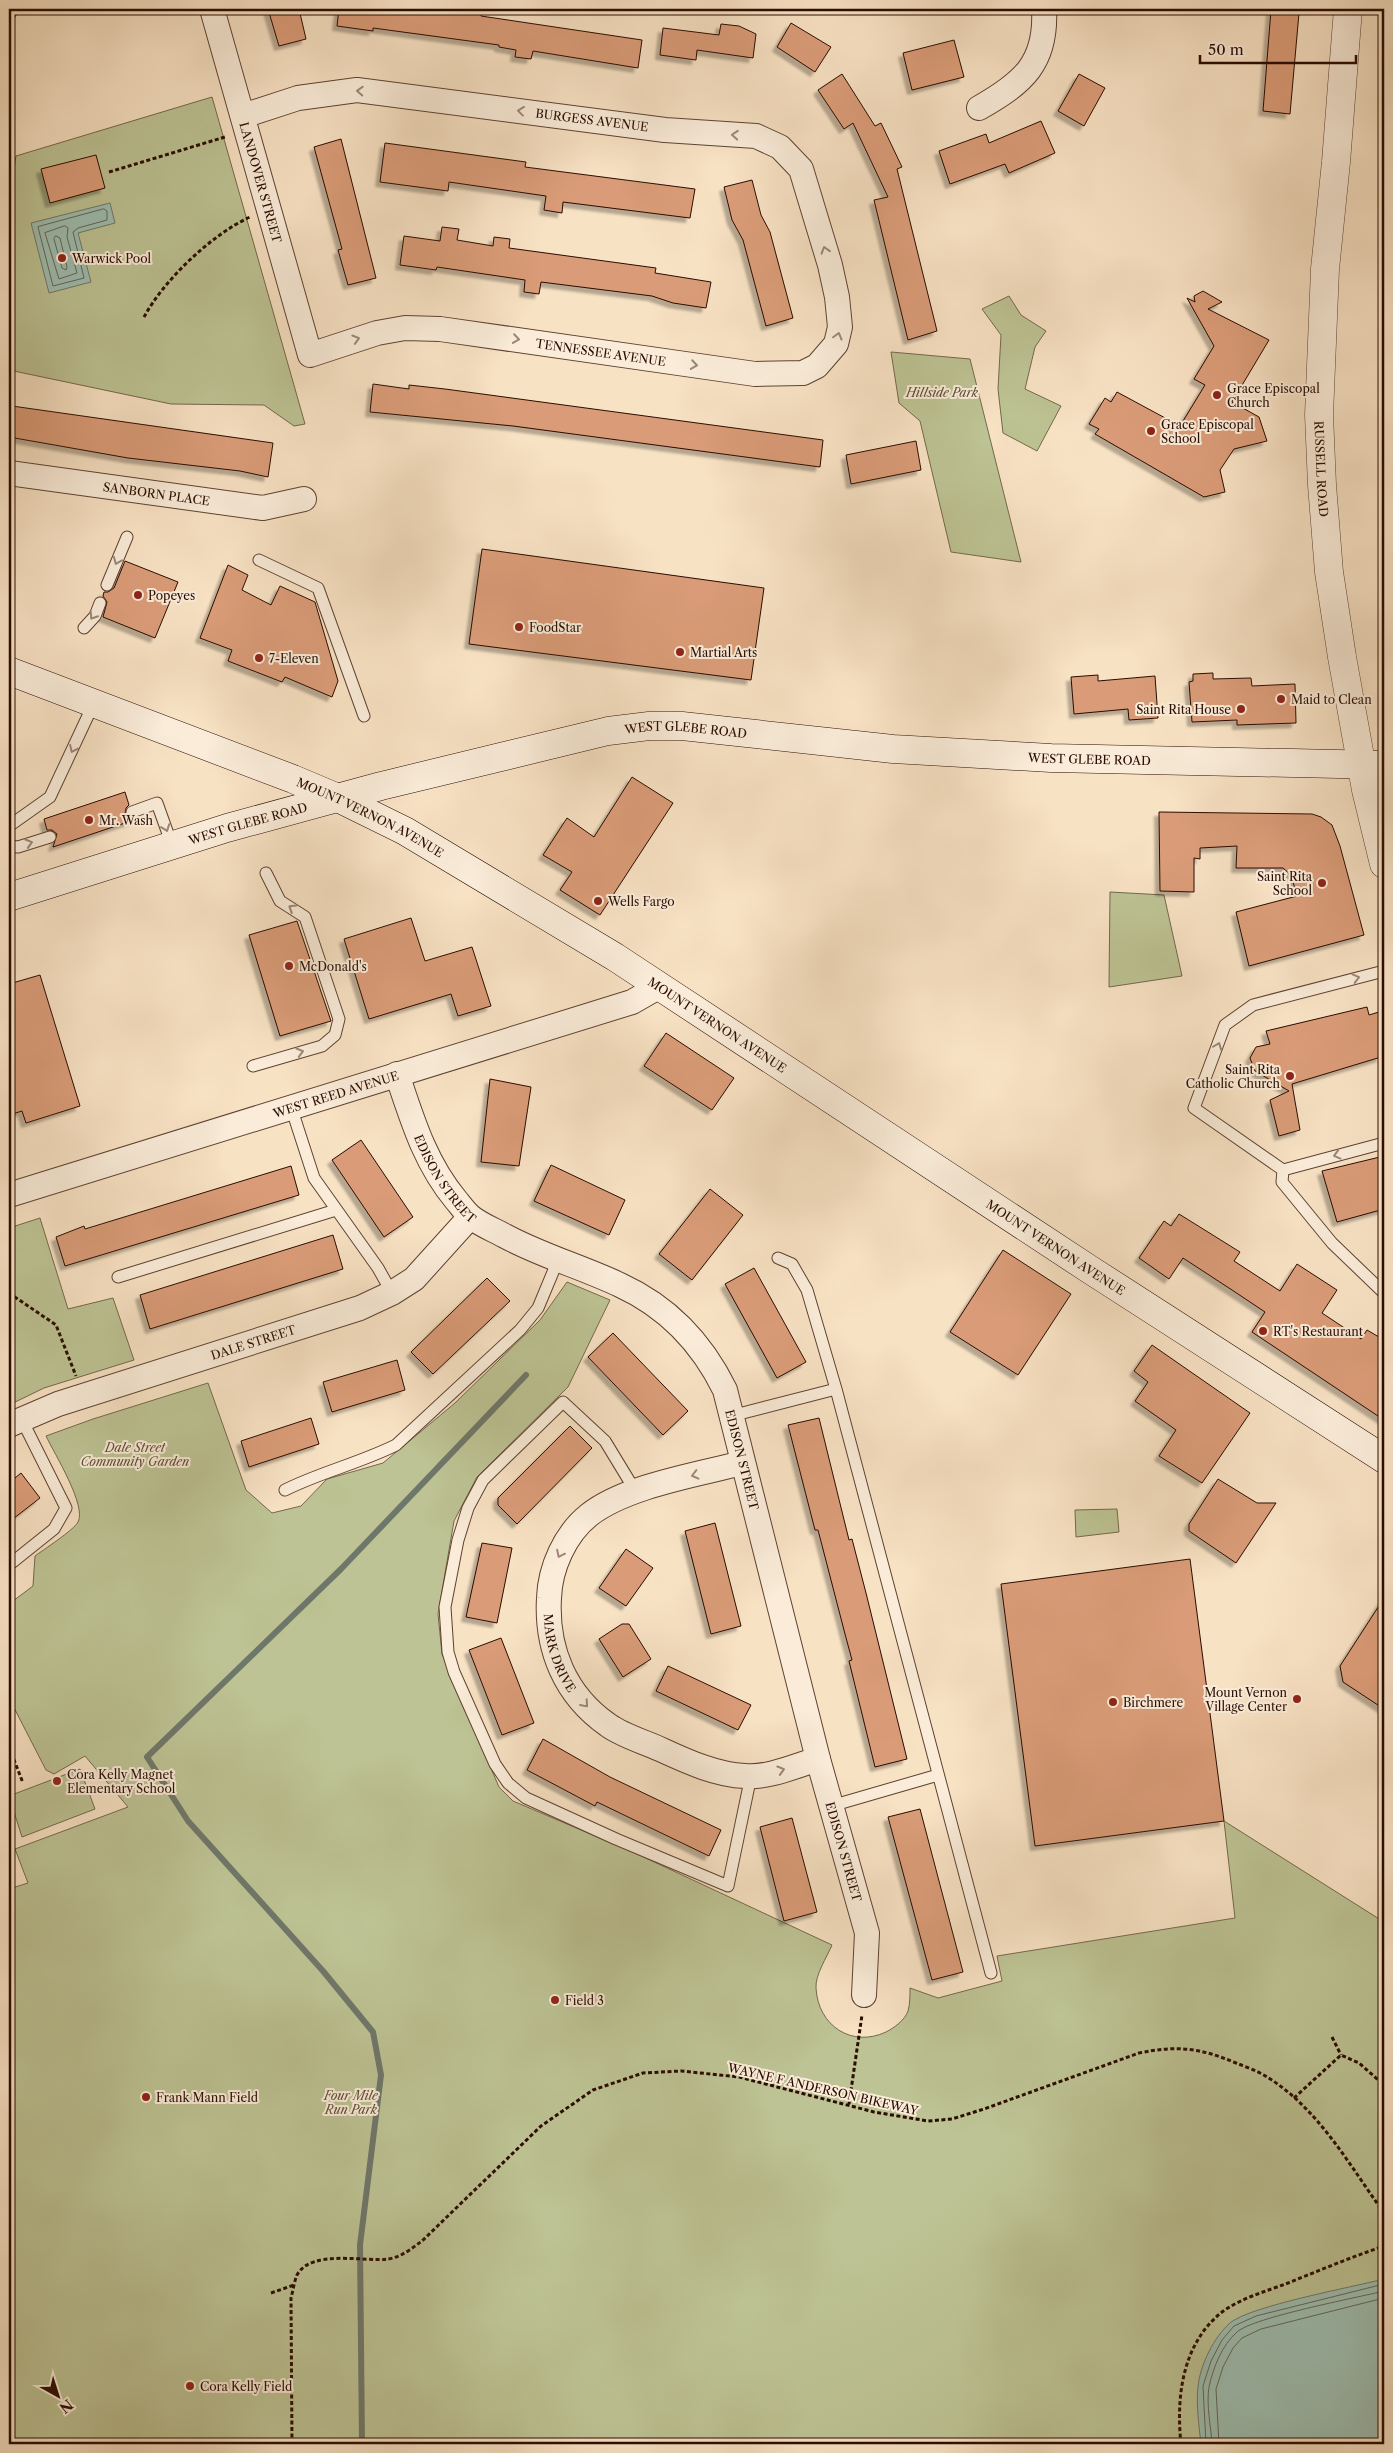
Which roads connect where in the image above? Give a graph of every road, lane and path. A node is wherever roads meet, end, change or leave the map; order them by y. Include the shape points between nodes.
1 (13, 9) edge
2 (212, 9) edge
3 (1044, 9) edge
4 (1348, 9) edge
5 (9, 15) edge
6 (979, 108) dead end
7 (243, 116) junction
8 (109, 172) dead end
9 (270, 211) junction
10 (837, 297) joint
11 (144, 318) dead end
12 (310, 355) joint
13 (9, 473) edge
14 (304, 499) dead end
15 (128, 537) dead end
16 (258, 560) dead end
17 (107, 585) dead end
18 (100, 603) dead end
19 (84, 628) dead end
20 (9, 671) edge
21 (93, 705) junction
22 (364, 716) dead end
23 (1374, 764) edge
24 (338, 798) junction
25 (132, 812) dead end
26 (9, 826) edge
27 (50, 837) dead end
28 (172, 845) junction
29 (9, 846) edge
30 (1384, 864) edge
31 (266, 872) dead end
32 (9, 898) edge
33 (1384, 971) edge
34 (660, 986) junction
35 (253, 1066) dead end
36 (397, 1074) junction
37 (291, 1107) junction
38 (1384, 1143) edge
39 (1283, 1170) junction
40 (9, 1195) edge
41 (336, 1210) junction
42 (470, 1217) junction
43 (778, 1258) dead end
44 (558, 1260) junction
45 (118, 1277) dead end
46 (9, 1293) edge
47 (392, 1293) junction
48 (1384, 1293) edge
49 (836, 1389) junction
50 (85, 1396) junction
51 (731, 1416) junction
52 (16, 1423) edge
53 (1384, 1459) edge
54 (742, 1463) junction
55 (285, 1490) dead end
56 (636, 1492) junction
57 (9, 1565) edge
58 (9, 1747) edge
59 (818, 1759) junction
60 (751, 1776) junction
61 (938, 1776) junction
62 (23, 1783) dead end
63 (831, 1806) junction
64 (991, 1973) dead end
65 (864, 1995) joint
66 (1332, 2037) dead end
67 (1341, 2055) junction
68 (1384, 2085) edge
69 (1294, 2098) junction
70 (848, 2104) junction
71 (1384, 2213) edge
72 (1384, 2246) edge
73 (295, 2285) junction
74 (271, 2293) dead end
75 (292, 2444) edge
76 (1181, 2444) edge

1 - 5 lane
2 - 7 street, LANDOVER STREET
3 - 6 street via 1045,24 1036,63 1014,86
4 - 23 main road, RUSSELL ROAD via 1325,269 1320,415 1322,485 1329,572 1342,657
7 - 8 path via 221,122 226,138
7 - 9 street, LANDOVER STREET
10 -> 7 street, BURGESS AVENUE via 801,169 780,147 756,136 665,130 357,90 298,98
9 - 11 path via 248,218 216,237 172,279
9 - 12 street, LANDOVER STREET
12 -> 10 street, TENNESSEE AVENUE via 377,333 405,328 440,329 755,374 803,373 817,366 836,344 840,327
13 - 14 street, SANBORN PLACE via 263,508
15 -> 17 lane
16 - 22 lane via 318,588
18 -> 19 lane via 95,616
20 - 21 main road, MOUNT VERNON AVENUE
21 - 24 main road, MOUNT VERNON AVENUE
21 -> 26 lane via 50,797
23 - 24 main road, WEST GLEBE ROAD via 1051,758 893,749 662,725 608,731
23 - 30 main road, RUSSELL ROAD via 1366,790
24 - 28 main road, WEST GLEBE ROAD
24 - 34 main road, MOUNT VERNON AVENUE via 405,831
25 -> 28 lane via 157,803
29 -> 27 lane via 18,847
28 - 32 main road, WEST GLEBE ROAD
35 -> 31 lane via 322,1046 335,1035 339,1019 305,916 280,901
39 -> 33 lane via 1194,1108 1225,1025 1253,1005
34 - 36 street, WEST REED AVENUE via 632,1002
34 - 53 main road, MOUNT VERNON AVENUE
36 - 37 street, WEST REED AVENUE
36 - 42 street, EDISON STREET via 415,1129 434,1171
37 - 40 street, WEST REED AVENUE
37 - 41 lane via 314,1178
38 -> 39 lane
39 - 48 lane via 1282,1182 1332,1243
41 - 45 lane
41 - 47 lane
42 - 44 street, EDISON STREET
42 - 47 street, DALE STREET via 414,1279
43 - 49 lane via 792,1264 806,1290
44 - 51 street, EDISON STREET via 620,1285 669,1316 699,1345 713,1366 725,1390
44 - 55 lane via 538,1308 520,1330 396,1445
46 - 50 path via 56,1325
47 - 50 street, DALE STREET via 360,1308
49 - 51 lane
49 - 61 lane
50 - 52 street, DALE STREET
51 - 54 street, EDISON STREET
52 - 57 lane via 66,1508 54,1529
54 -> 56 street, MARK DRIVE
54 - 59 street, EDISON STREET
56 -> 60 street, MARK DRIVE via 609,1502 588,1516 574,1531 554,1567 548,1616 557,1664 586,1706 608,1726 680,1758 726,1774
56 - 60 lane via 605,1441 563,1402 483,1480 468,1508 458,1540 445,1607 448,1652 454,1672 495,1764 508,1783 526,1798 728,1886
58 - 62 path
60 -> 59 street, MARK DRIVE via 766,1775
59 - 63 street, EDISON STREET
61 - 63 lane
61 - 64 lane
63 - 65 street, EDISON STREET via 867,1932
65 - 70 path
66 - 67 path
67 - 68 path via 1359,2063
67 - 69 path
69 - 70 path, WAYNE F ANDERSON BIKEWAY via 1267,2077 1217,2055 1192,2048 1166,2048 1114,2061 952,2119 928,2122
69 - 71 path, WAYNE F ANDERSON BIKEWAY via 1332,2141
70 - 73 path, WAYNE F ANDERSON BIKEWAY via 739,2078 681,2071 643,2073 615,2082 592,2090 541,2126 422,2241 387,2259 313,2262 304,2267
72 - 76 path via 1278,2287 1222,2313 1192,2350 1185,2372 1180,2392
73 - 74 path
73 - 75 path, WAYNE F ANDERSON BIKEWAY via 291,2298

